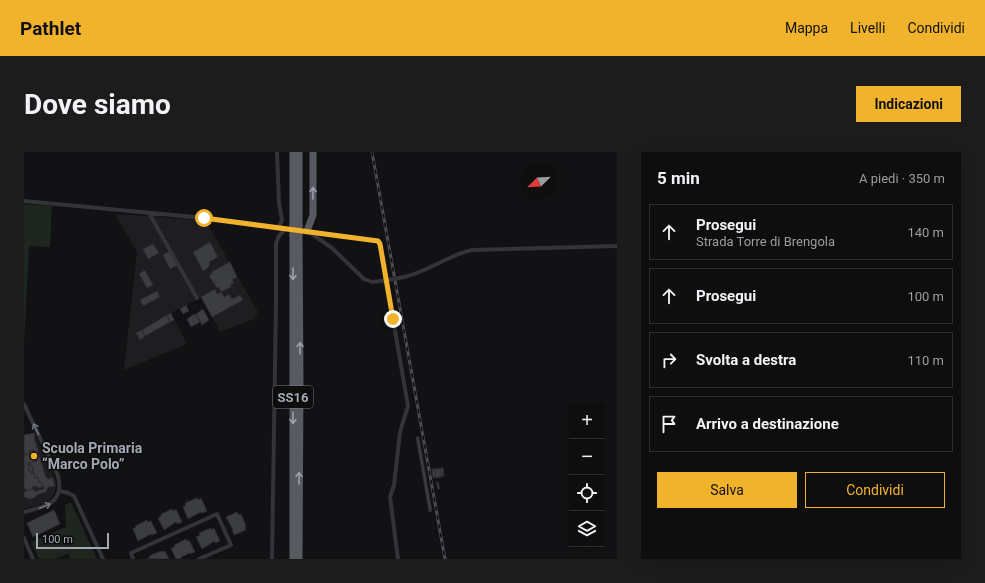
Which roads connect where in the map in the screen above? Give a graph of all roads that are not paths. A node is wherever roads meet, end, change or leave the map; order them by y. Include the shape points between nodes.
1 (277, 152) edge
2 (293, 152) edge
3 (299, 152) edge
4 (313, 152) edge
5 (24, 201) edge
6 (150, 213) junction
7 (296, 226) junction
8 (276, 227) junction
9 (285, 229) junction
10 (307, 231) junction
11 (296, 235) junction
12 (617, 246) edge
13 (197, 298) dead end
14 (24, 404) edge
15 (60, 490) junction
16 (24, 512) edge
17 (24, 538) edge
18 (33, 559) edge
19 (103, 559) edge
20 (133, 559) edge
21 (200, 559) edge
22 (272, 559) edge
23 (293, 559) edge
24 (299, 559) edge
25 (398, 559) edge

1 - 8 street via 282,220 280,226
2 - 7 highway, SS16
3 - 7 highway, SS16
10 -> 4 highway via 313,215
5 - 6 street
6 - 8 street
6 - 13 street
7 - 11 highway, SS16, bridge
8 - 9 street
9 - 10 street
9 - 22 street via 276,243
10 - 12 street, bridge via 332,248 364,278 372,282 419,273 454,255 472,250
10 - 25 street via 378,241 380,244 408,406 400,432 394,485 390,497
11 -> 23 highway, SS16
24 -> 11 highway, SS16 via 300,366
15 -> 14 street via 58,476
16 -> 15 street via 52,503
15 - 19 street via 74,496
17 - 18 street
20 - 21 street via 131,553 217,514 231,545

